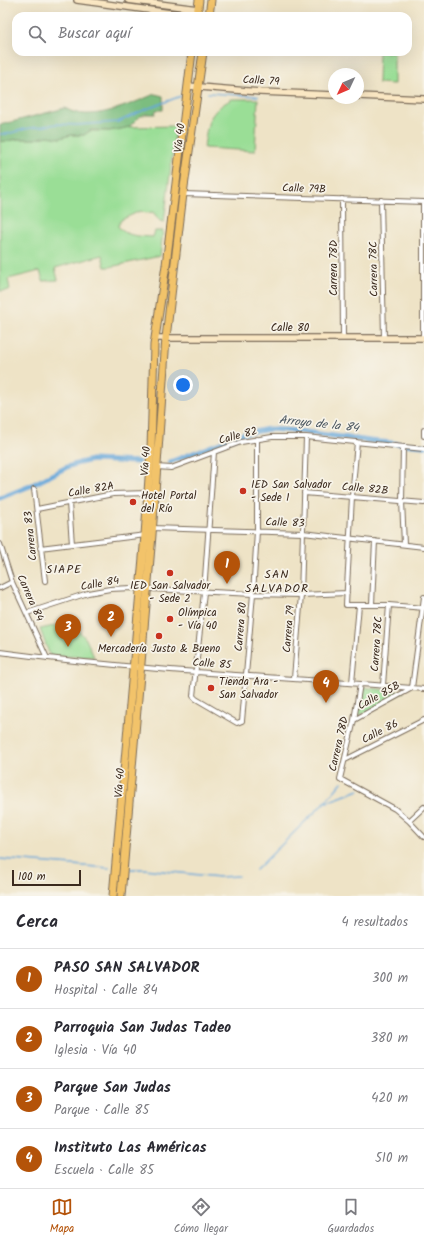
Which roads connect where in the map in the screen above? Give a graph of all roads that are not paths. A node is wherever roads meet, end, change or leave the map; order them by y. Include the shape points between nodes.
1 (77, 0) edge
2 (128, 0) edge
3 (199, 0) edge
4 (211, 0) edge
5 (163, 12) edge
6 (192, 12) edge
7 (197, 12) edge
8 (210, 12) edge
9 (192, 56) edge
10 (202, 56) edge
11 (188, 86) junction
12 (198, 86) junction
13 (328, 95) edge
14 (364, 96) edge
15 (424, 99) edge
16 (183, 194) junction
17 (342, 199) junction
18 (381, 200) junction
19 (424, 202) edge
20 (166, 261) junction
21 (175, 262) junction
22 (424, 283) edge
23 (155, 338) junction
24 (166, 338) junction
25 (343, 338) junction
26 (384, 338) junction
27 (424, 338) edge
28 (424, 430) edge
29 (424, 436) edge
30 (306, 437) junction
31 (257, 439) junction
32 (357, 442) junction
33 (403, 447) junction
34 (424, 449) edge
35 (214, 452) junction
36 (156, 467) junction
37 (34, 489) dead end
38 (304, 493) junction
39 (148, 494) junction
40 (352, 497) junction
41 (402, 502) junction
42 (69, 503) junction
43 (424, 503) edge
44 (37, 509) junction
45 (208, 530) junction
46 (149, 531) junction
47 (257, 531) junction
48 (303, 533) junction
49 (350, 538) junction
50 (375, 541) junction
51 (0, 544) edge
52 (72, 544) junction
53 (404, 544) junction
54 (424, 547) edge
55 (40, 548) junction
56 (45, 581) dead end
57 (12, 582) junction
58 (0, 588) edge
59 (144, 589) junction
60 (204, 592) junction
61 (347, 593) junction
62 (253, 594) junction
63 (301, 595) junction
64 (424, 597) edge
65 (372, 604) junction
66 (389, 604) junction
67 (359, 605) junction
68 (423, 607) edge
69 (27, 612) junction
70 (0, 652) edge
71 (47, 658) junction
72 (137, 667) junction
73 (196, 673) junction
74 (246, 676) junction
75 (294, 678) junction
76 (352, 683) junction
77 (360, 684) junction
78 (383, 685) junction
79 (412, 688) junction
80 (424, 689) edge
81 (354, 720) junction
82 (424, 720) edge
83 (345, 760) junction
84 (424, 807) edge
85 (409, 821) junction
86 (424, 837) edge
87 (113, 896) edge
88 (121, 896) edge

1 - 5 street
2 - 6 street
3 - 7 highway
4 - 8 highway
9 - 11 highway, Vía 40
10 - 12 highway, Vía 40
11 - 12 street, Calle 79
11 - 20 highway, Vía 40
12 - 13 street, Calle 79
12 - 16 highway, Vía 40
14 - 15 street
16 - 17 street, Calle 79B
16 - 21 highway, Vía 40
17 - 18 street, Calle 79B
17 - 25 street, Carrera 78D
18 - 19 street, Calle 79B
18 - 26 street, Carrera 78C
19 - 22 street
20 - 21 highway
20 - 23 highway, Vía 40
21 - 24 highway, Vía 40
22 - 27 street
23 - 24 street, Calle 80
23 - 39 highway, Vía 40
24 - 25 street, Calle 80
24 - 36 highway, Vía 40
25 - 26 street, Calle 80
26 - 27 street, Calle 80
28 - 29 street
30 - 31 street, Calle 82
30 - 32 street, Calle 82
30 - 38 street, Carrera 79
31 - 35 street, Calle 82
31 - 47 street, Carrera 80
32 - 33 street, Calle 82
32 - 40 street
33 - 34 street, Calle 82
33 - 41 street
35 - 36 street, Calle 82 via 171,468
35 - 45 street
36 - 46 highway, Vía 40
37 - 44 street, Carrera 83
38 - 40 street, Calle 82B
38 - 48 street, Carrera 79
39 - 42 street, Calle 82A via 113,494
39 - 46 highway, Vía 40
40 - 41 street, Calle 82B
40 - 49 street
41 - 43 street, Calle 82B
41 - 53 street
42 - 44 street, Calle 82A
42 - 52 street
44 - 55 street, Carrera 83
45 - 46 street, Calle 83
45 - 47 street, Calle 83
45 - 60 street
46 - 52 street, Calle 83
46 - 59 highway, Vía 40
47 - 48 street, Calle 83
47 - 62 street, Carrera 80
48 - 49 street, Calle 83
48 - 63 street, Carrera 79
49 - 50 street, Calle 83
49 - 61 street
50 - 53 street, Calle 83
50 - 65 street, Carrera 78C
51 - 57 street, Carrera 84
52 - 55 street, Calle 83
53 - 54 street, Calle 83
55 - 56 street, Carrera 83
57 - 58 street
57 - 69 street, Carrera 84
59 - 60 street, Calle 84
59 - 69 street, Calle 84 via 110,589 88,593
59 - 72 highway, Vía 40
60 - 62 street, Calle 84
60 - 73 street
61 - 63 street, Calle 84
61 - 67 street via 346,604
62 - 63 street, Calle 84
62 - 74 street, Carrera 80
63 - 75 street, Carrera 79
64 - 68 street
65 - 66 street
65 - 67 street
66 - 68 street
66 - 78 street, Carrera 78C
67 - 76 street
68 - 79 street
69 - 71 street, Carrera 84
70 - 71 street, Calle 85
71 - 72 street, Calle 85
72 - 73 street, Calle 85
72 - 87 highway, Vía 40
72 - 88 highway, Vía 40
73 - 74 street, Calle 85
73 - 74 street, Carrera 80 via 194,697 237,723 242,721
74 - 75 street, Calle 85
75 - 76 street, Calle 85
76 - 77 street, Calle 85
77 - 78 street, Calle 85
77 - 81 street, Carrera 78D
78 - 79 street, Calle 85
79 - 80 street, Calle 85
79 - 81 street, Calle 85B
81 - 83 street, Carrera 78D
82 - 83 street, Calle 86
83 - 85 street, Carrera 78D via 340,779 395,809
84 - 85 street
85 - 86 street, Carrera 78D

